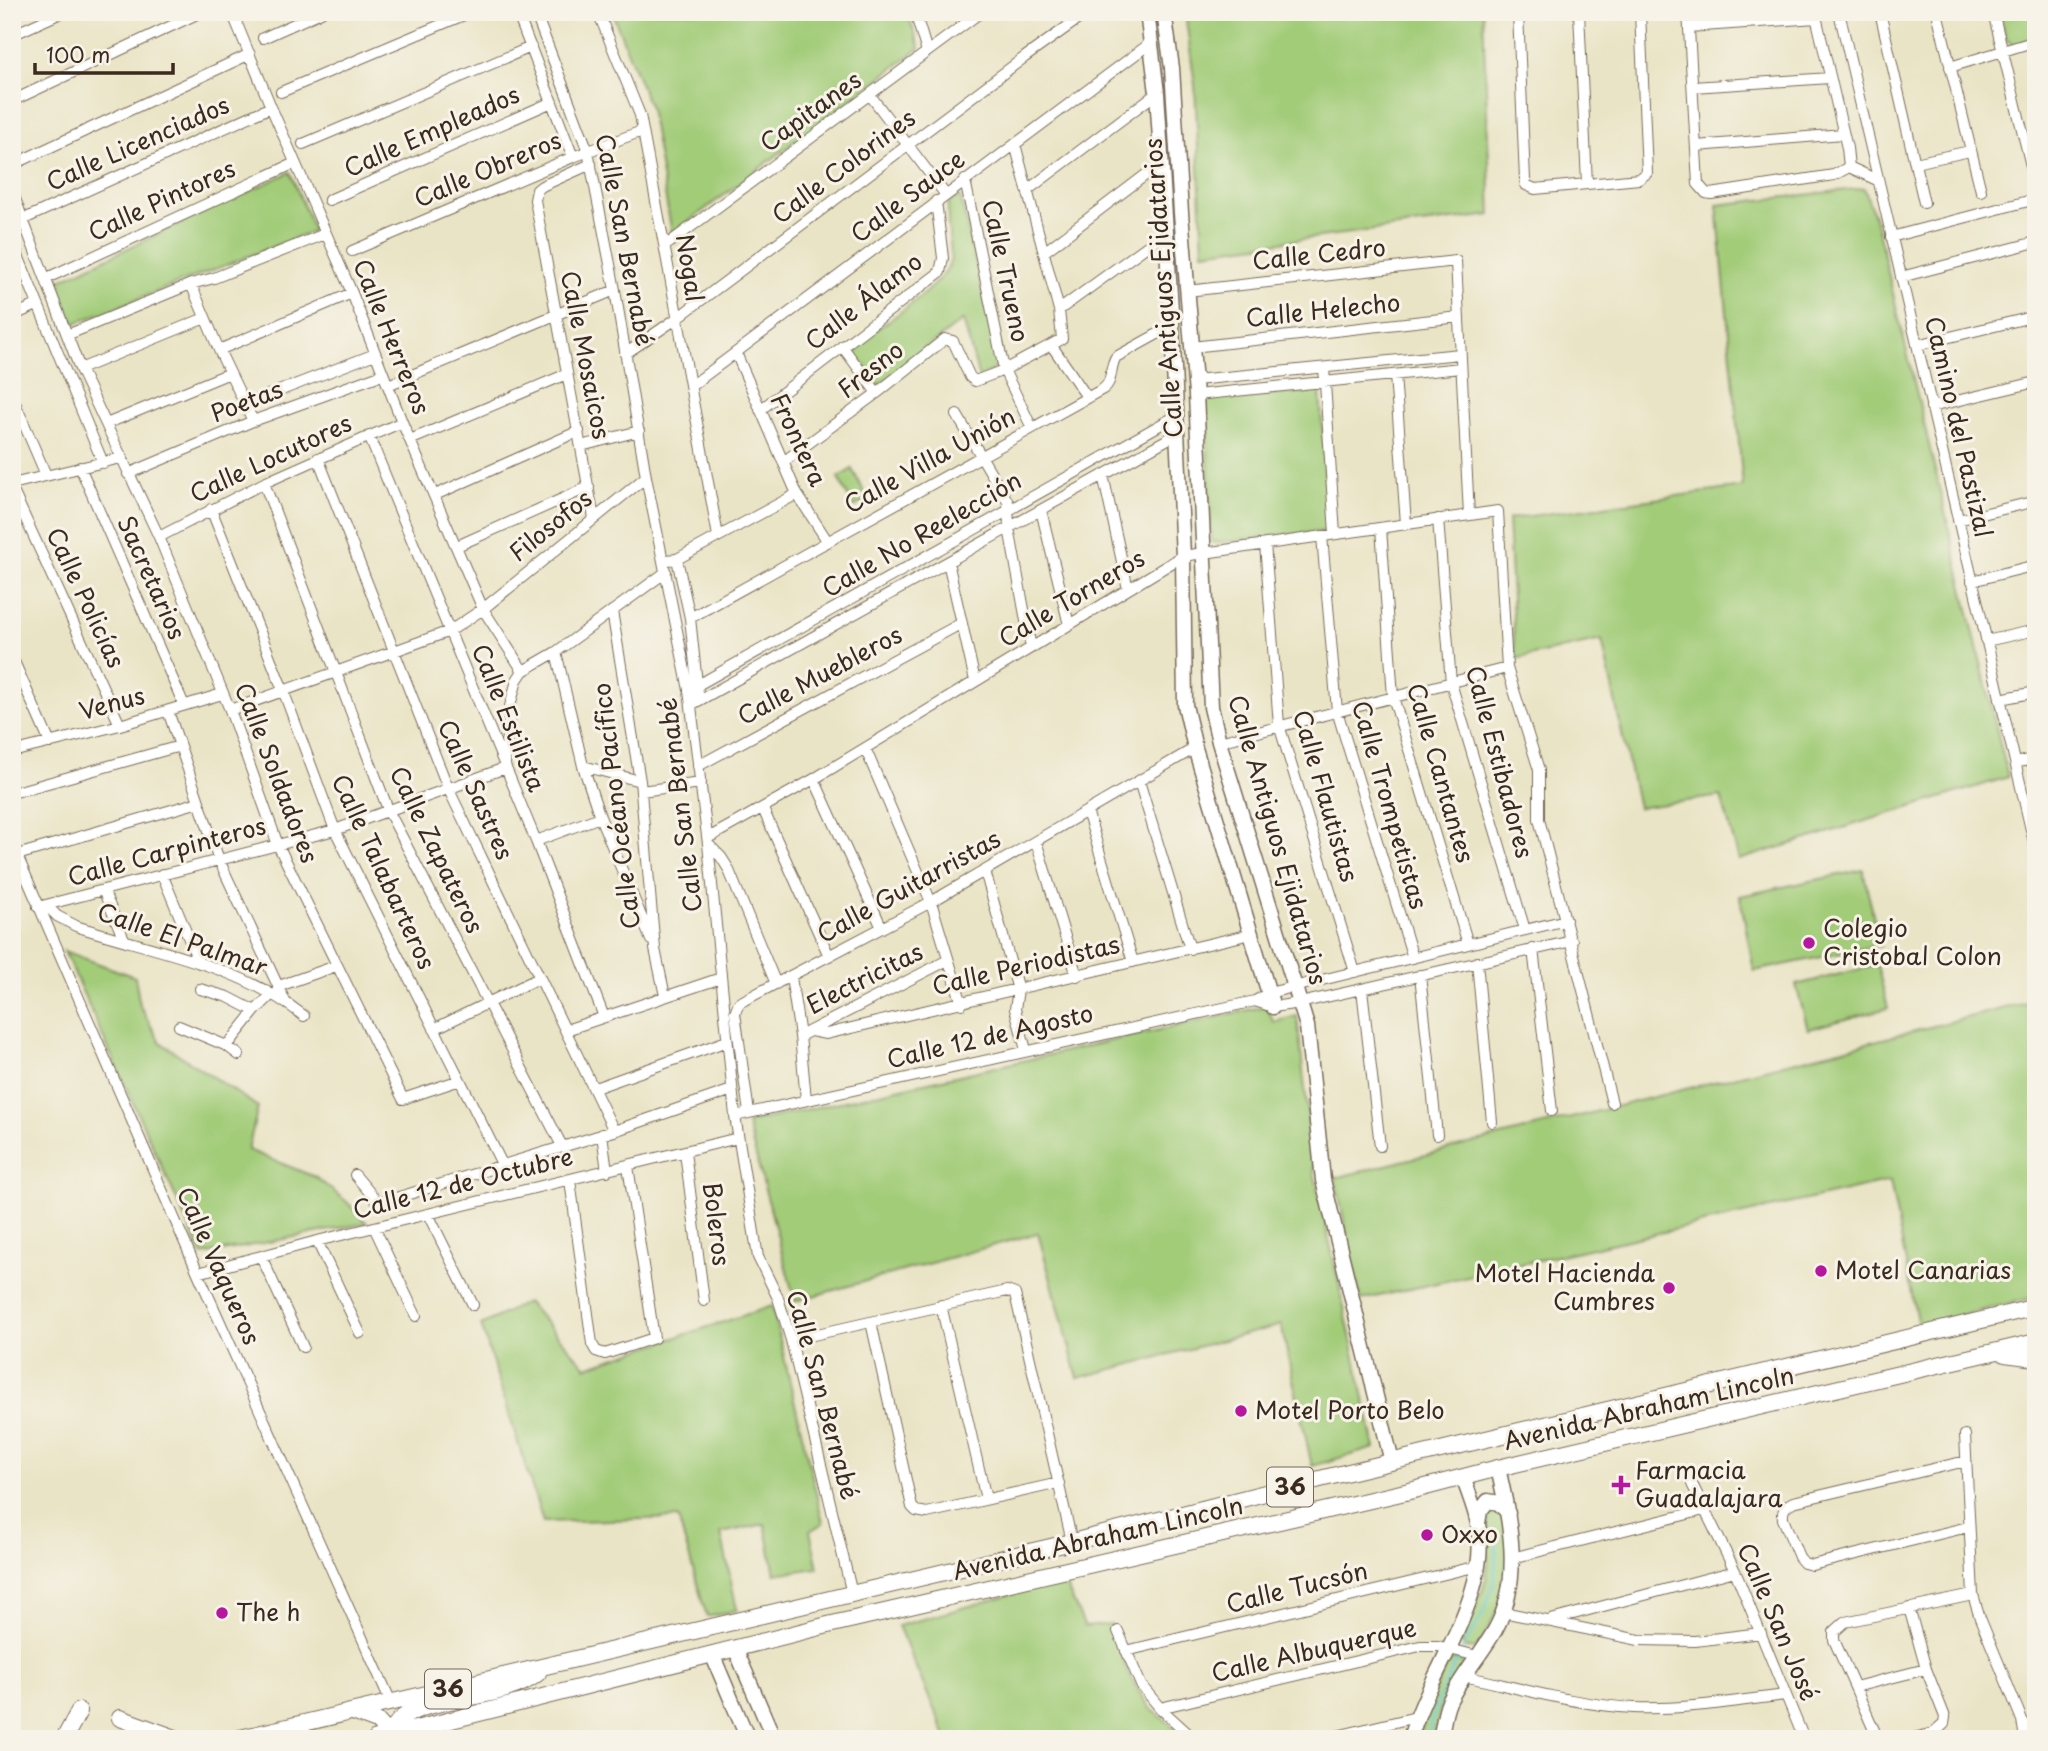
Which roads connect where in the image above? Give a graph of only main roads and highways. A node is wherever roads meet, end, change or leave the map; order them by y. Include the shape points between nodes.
1 (2036, 1307) edge
2 (2036, 1342) edge
3 (1992, 1352) junction
4 (2036, 1358) edge
5 (753, 1617) junction
6 (761, 1642) junction
7 (544, 1666) junction
8 (79, 1711) dead end
9 (353, 1712) junction
10 (120, 1718) dead end
11 (387, 1738) edge
12 (64, 1739) edge
13 (178, 1739) edge
14 (236, 1739) edge

1 - 5 main road, 36
2 - 3 main road, Avenida Abraham Lincoln / 36
3 - 4 main road
3 - 6 main road, Avenida Abraham Lincoln / 36
5 - 6 main road
5 - 7 main road, 36
6 - 11 main road, Avenida Abraham Lincoln / 36
7 - 9 main road, 36
7 - 11 main road via 513,1686 413,1712 399,1721
8 - 12 main road
9 - 11 main road via 377,1721
9 - 14 main road, 36
10 - 13 main road

